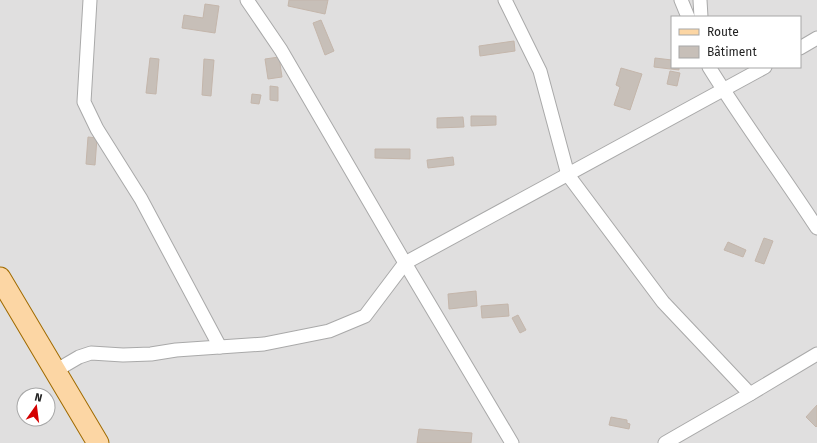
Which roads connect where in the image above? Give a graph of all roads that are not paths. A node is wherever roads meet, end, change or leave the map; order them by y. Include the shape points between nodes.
1 (90, 0) edge
2 (247, 0) edge
3 (505, 0) edge
4 (681, 0) edge
5 (700, 0) edge
6 (688, 16) edge
7 (701, 16) edge
8 (817, 38) edge
9 (801, 47) edge
10 (710, 68) edge
11 (763, 68) edge
12 (723, 90) junction
13 (568, 175) junction
14 (817, 228) edge
15 (405, 263) junction
16 (0, 278) edge
17 (220, 347) junction
18 (817, 354) edge
19 (55, 371) junction
20 (750, 394) junction
21 (98, 443) edge
22 (512, 443) edge
23 (665, 443) edge

1 - 17 street via 84,102
2 - 15 street via 281,50
3 - 13 street via 540,71
4 - 6 street
5 - 7 street
8 - 9 street
10 - 12 street
11 - 12 street
12 - 13 street
12 - 14 street
13 - 15 street
13 - 20 street via 663,302
15 - 17 street via 365,316 329,332 264,344
15 - 22 street
16 - 19 main road
17 - 19 street via 151,354 91,353
18 - 20 street
19 - 21 main road
20 - 23 street

